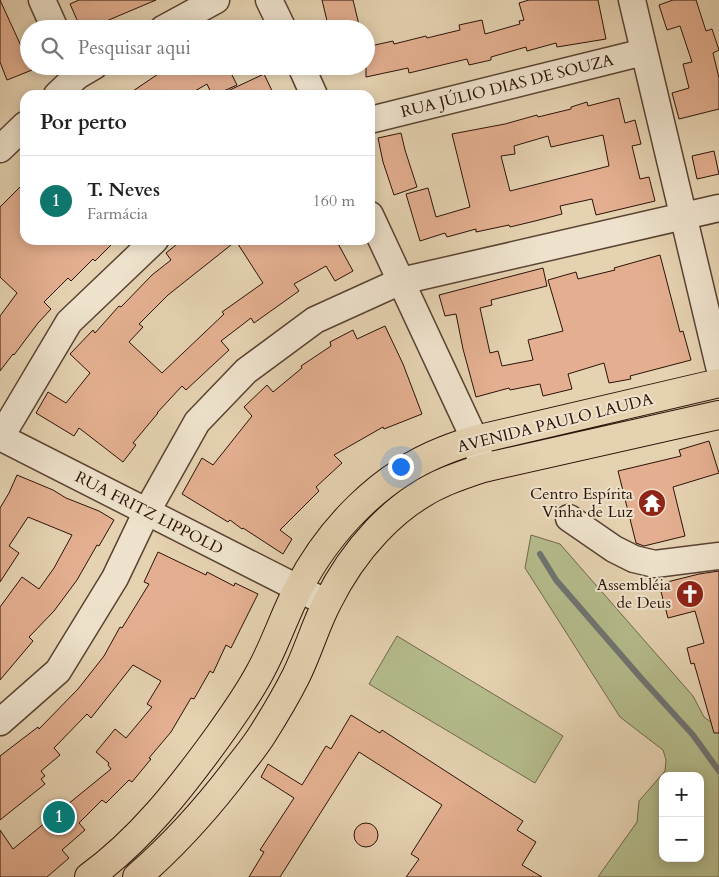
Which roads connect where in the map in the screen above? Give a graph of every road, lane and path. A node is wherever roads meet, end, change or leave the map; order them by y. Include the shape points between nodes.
1 (42, 0) edge
2 (216, 0) edge
3 (270, 0) edge
4 (632, 0) edge
5 (51, 20) edge
6 (179, 20) edge
7 (279, 20) edge
8 (644, 52) junction
9 (75, 75) edge
10 (304, 75) edge
11 (62, 90) edge
12 (312, 90) edge
13 (375, 119) edge
14 (20, 130) edge
15 (0, 149) edge
16 (719, 208) edge
17 (683, 216) junction
18 (375, 226) edge
19 (150, 245) edge
20 (401, 281) junction
21 (719, 366) edge
22 (719, 383) edge
23 (719, 415) edge
24 (0, 437) edge
25 (475, 440) junction
26 (483, 468) junction
27 (147, 511) junction
28 (569, 518) dead end
29 (719, 556) edge
30 (298, 589) junction
31 (327, 603) junction
32 (0, 722) edge
33 (89, 877) edge
34 (136, 877) edge

1 - 5 street
2 - 6 street
3 - 7 street
4 - 8 street
8 - 13 street, RUA JÚLIO DIAS DE SOUZA
8 - 17 street
9 - 11 street
10 - 12 street
14 - 15 street
16 - 17 street
17 - 20 street
17 - 21 street
18 - 20 street
19 - 24 street via 69,322
20 - 25 street
20 - 27 street via 316,320 246,371 197,422
22 - 25 main road, AVENIDA PAULO LAUDA
23 - 26 main road, AVENIDA PAULO LAUDA
24 - 27 street, RUA FRITZ LIPPOLD
25 - 26 street
25 - 30 main road, AVENIDA PAULO LAUDA via 416,464 362,502 321,552
26 - 31 main road, AVENIDA PAULO LAUDA via 428,491 382,524 344,573
27 - 30 street, RUA FRITZ LIPPOLD
27 - 32 street via 115,578 58,671
28 - 29 street via 634,559 655,564
30 - 31 street, RUA FRITZ LIPPOLD
30 - 33 main road, AVENIDA PAULO LAUDA via 260,672 205,754 146,827
31 - 34 main road, AVENIDA PAULO LAUDA via 296,676 261,737 218,794

